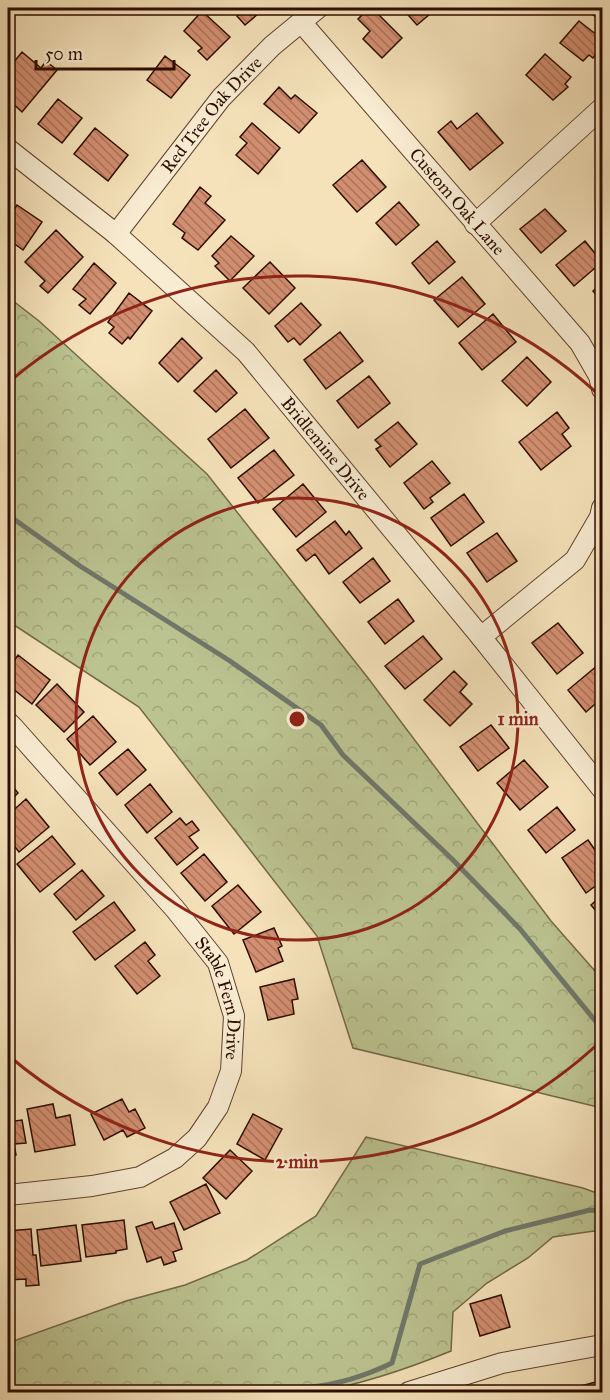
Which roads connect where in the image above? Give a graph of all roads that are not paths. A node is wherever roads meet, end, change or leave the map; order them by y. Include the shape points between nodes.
1 (318, 8) edge
2 (301, 22) junction
3 (603, 108) edge
4 (8, 149) edge
5 (475, 224) junction
6 (116, 234) junction
7 (603, 389) edge
8 (603, 508) edge
9 (481, 637) junction
10 (8, 722) edge
11 (603, 789) edge
12 (8, 1195) edge
13 (603, 1345) edge
14 (410, 1392) edge

1 - 2 street, Red Tree Oak Drive
2 - 5 street, Custom Oak Lane
2 - 6 street, Red Tree Oak Drive via 221,99
3 - 5 street
4 - 6 street, Bridlemine Drive
5 - 7 street, Custom Oak Lane via 580,343
6 - 9 street, Bridlemine Drive via 246,352
8 - 9 street via 575,560
9 - 11 street, Bridlemine Drive
10 - 12 street, Stable Fern Drive via 175,909 218,963 234,1016 231,1071 218,1107 197,1138 175,1158 140,1177
13 - 14 street via 502,1363

